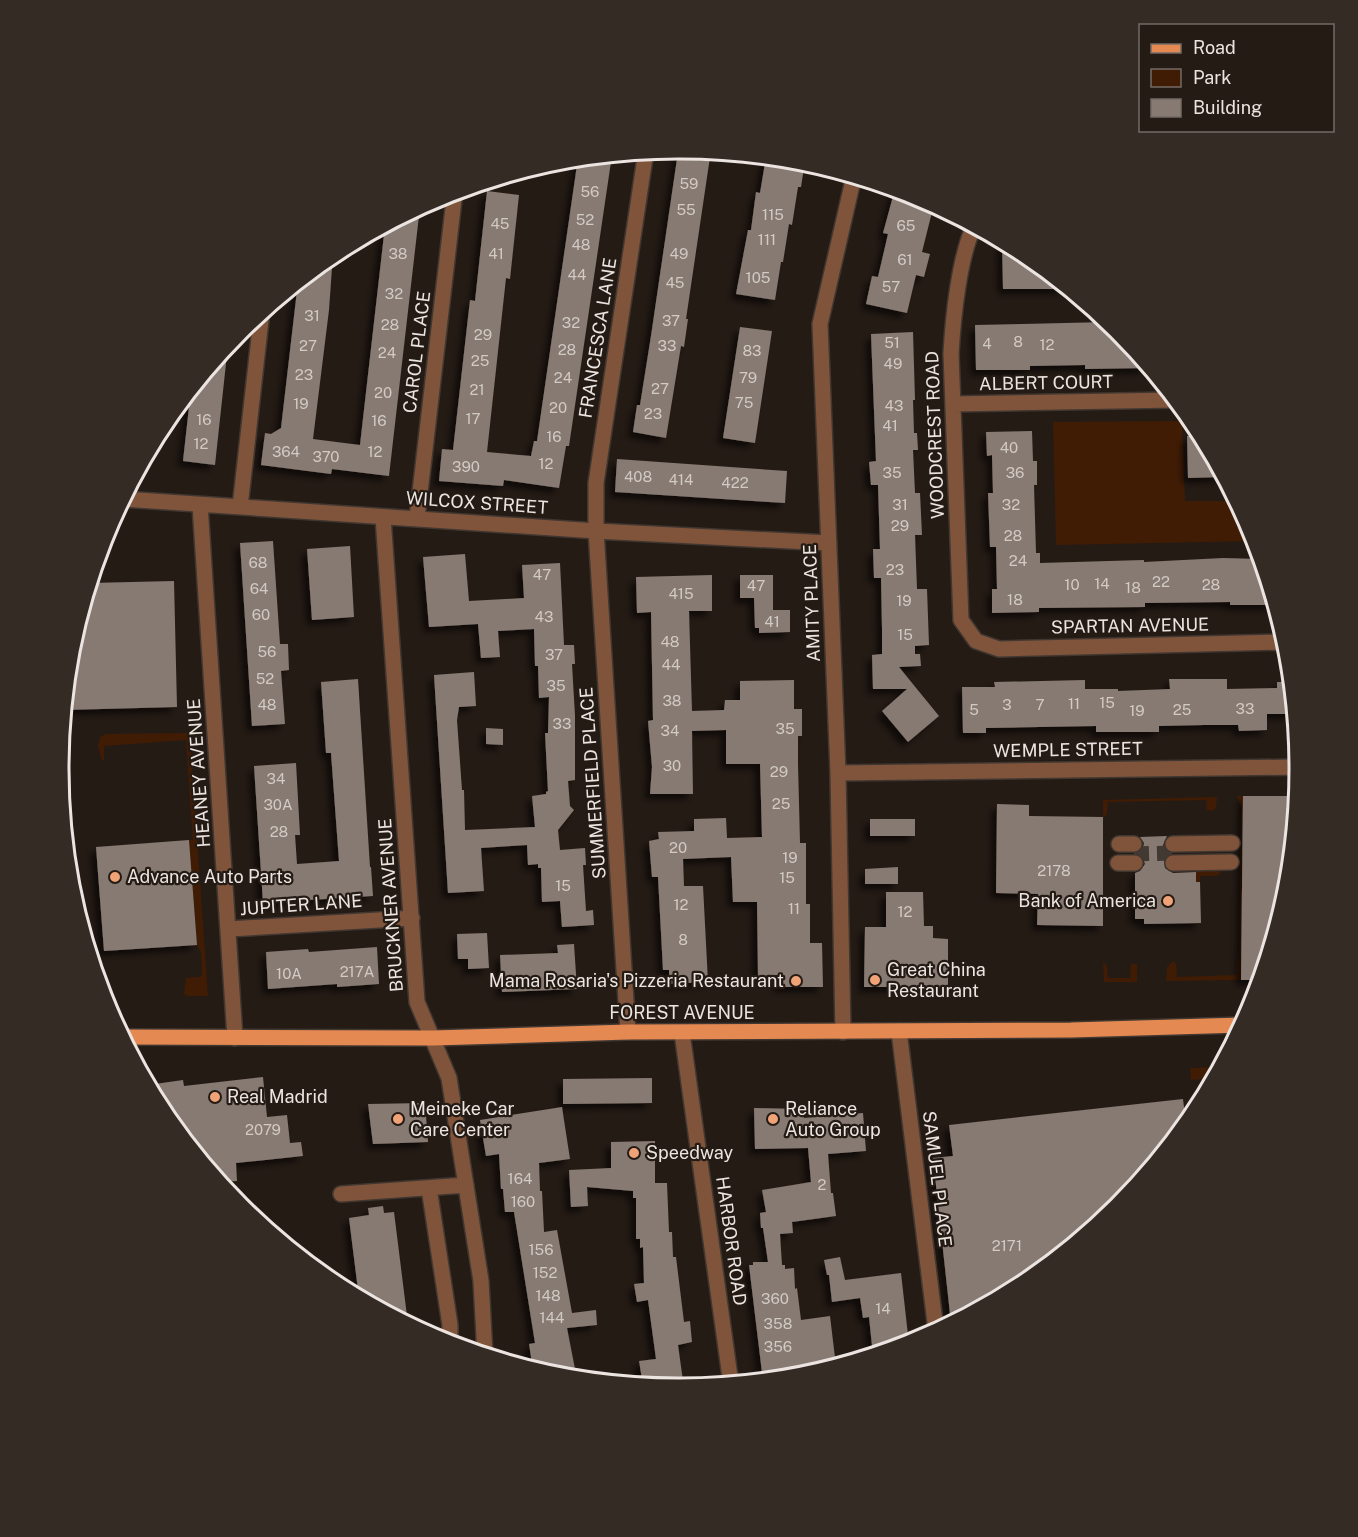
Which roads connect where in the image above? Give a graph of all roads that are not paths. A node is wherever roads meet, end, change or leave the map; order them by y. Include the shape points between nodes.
1 (645, 160) edge
2 (852, 184) edge
3 (454, 202) edge
4 (971, 233) edge
5 (260, 325) edge
6 (1165, 400) edge
7 (953, 404) junction
8 (132, 500) edge
9 (200, 505) junction
10 (240, 507) junction
11 (383, 517) junction
12 (417, 518) junction
13 (596, 531) junction
14 (829, 543) junction
15 (976, 641) joint
16 (1275, 642) edge
17 (1289, 767) edge
18 (838, 773) junction
19 (1173, 853) tunnel mouth
20 (1232, 853) dead end
21 (412, 918) junction
22 (229, 929) junction
23 (1232, 1025) edge
24 (899, 1031) junction
25 (628, 1032) junction
26 (843, 1032) junction
27 (682, 1033) junction
28 (235, 1038) junction
29 (433, 1038) junction
30 (132, 1039) edge
31 (466, 1185) junction
32 (429, 1188) junction
33 (341, 1194) dead end
34 (935, 1322) edge
35 (450, 1334) edge
36 (485, 1346) edge
37 (730, 1376) edge

1 - 13 street, FRANCESCA LANE via 596,483
2 - 14 street, AMITY PLACE via 820,324
3 - 12 street, CAROL PLACE
4 - 7 street, WOODCREST ROAD via 953,322
5 - 10 street
6 - 7 street, ALBERT COURT
7 - 15 street, WOODCREST ROAD via 961,620
8 - 9 street, WILCOX STREET
9 - 10 street, WILCOX STREET
9 - 22 street, HEANEY AVENUE
10 - 11 street, WILCOX STREET
11 - 12 street, WILCOX STREET
11 - 21 street, BRUCKNER AVENUE
12 - 13 street, WILCOX STREET
13 - 14 street, WILCOX STREET
13 - 25 street, SUMMERFIELD PLACE
14 - 18 street, AMITY PLACE
15 - 16 street, SPARTAN AVENUE via 999,649
17 - 18 street, WEMPLE STREET
18 - 26 street, AMITY PLACE
19 - 20 street
21 - 22 street, JUPITER LANE
21 - 29 street, BRUCKNER AVENUE via 417,1002
22 - 28 street, HEANEY AVENUE
23 - 24 main road, FOREST AVENUE
24 - 26 main road, FOREST AVENUE
24 - 34 street, SAMUEL PLACE
25 - 27 main road, FOREST AVENUE
25 - 29 main road, FOREST AVENUE
26 - 27 main road, FOREST AVENUE
27 - 37 street, HARBOR ROAD
28 - 29 main road, FOREST AVENUE
28 - 30 main road, FOREST AVENUE
29 - 31 street, BRUCKNER AVENUE via 449,1078
31 - 32 street
31 - 36 street, BRUCKNER AVENUE via 481,1281
32 - 33 street
32 - 35 street

